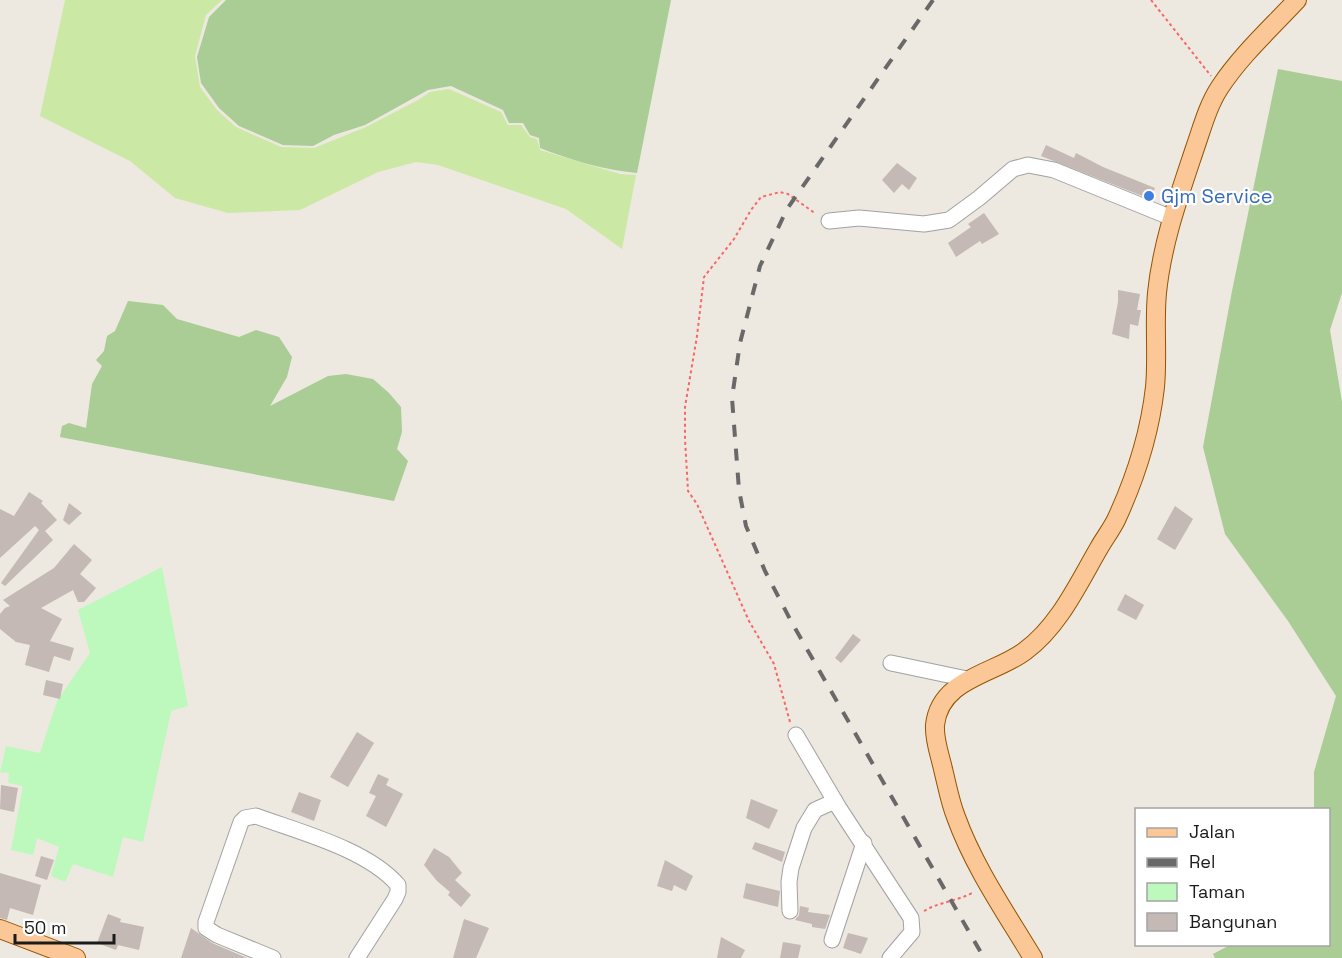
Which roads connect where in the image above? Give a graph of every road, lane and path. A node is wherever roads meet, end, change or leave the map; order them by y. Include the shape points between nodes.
1 (1151, 0) edge
2 (1297, 0) edge
3 (1219, 88) junction
4 (1172, 218) junction
5 (829, 221) joint
6 (891, 663) dead end
7 (967, 679) junction
8 (796, 735) joint
9 (835, 801) junction
10 (864, 843) junction
11 (990, 884) junction
12 (790, 911) dead end
13 (911, 918) junction
14 (0, 929) edge
15 (832, 940) dead end
16 (76, 958) edge
17 (273, 958) edge
18 (357, 958) edge
19 (890, 958) edge
20 (1033, 958) edge

1 - 3 path
2 - 3 main road
3 - 4 main road
4 - 5 street via 1054,170 1028,165 1013,169 949,220 924,224 859,218
4 - 7 main road via 1157,294 1152,407 1133,478 1115,520 1051,626 1025,651
5 - 8 path via 788,194 761,197 704,277 685,407 688,491 749,621 774,664
6 - 7 street
7 - 11 main road via 947,698 939,713 936,740 955,816
8 - 9 street
9 - 10 street
9 - 12 street via 815,810 804,828 791,868
10 - 13 street
10 - 15 street
11 - 13 path
11 - 20 main road
13 - 19 street via 912,932
14 - 16 main road
17 - 18 street via 206,928 242,822 256,816 345,849 398,885 395,899

